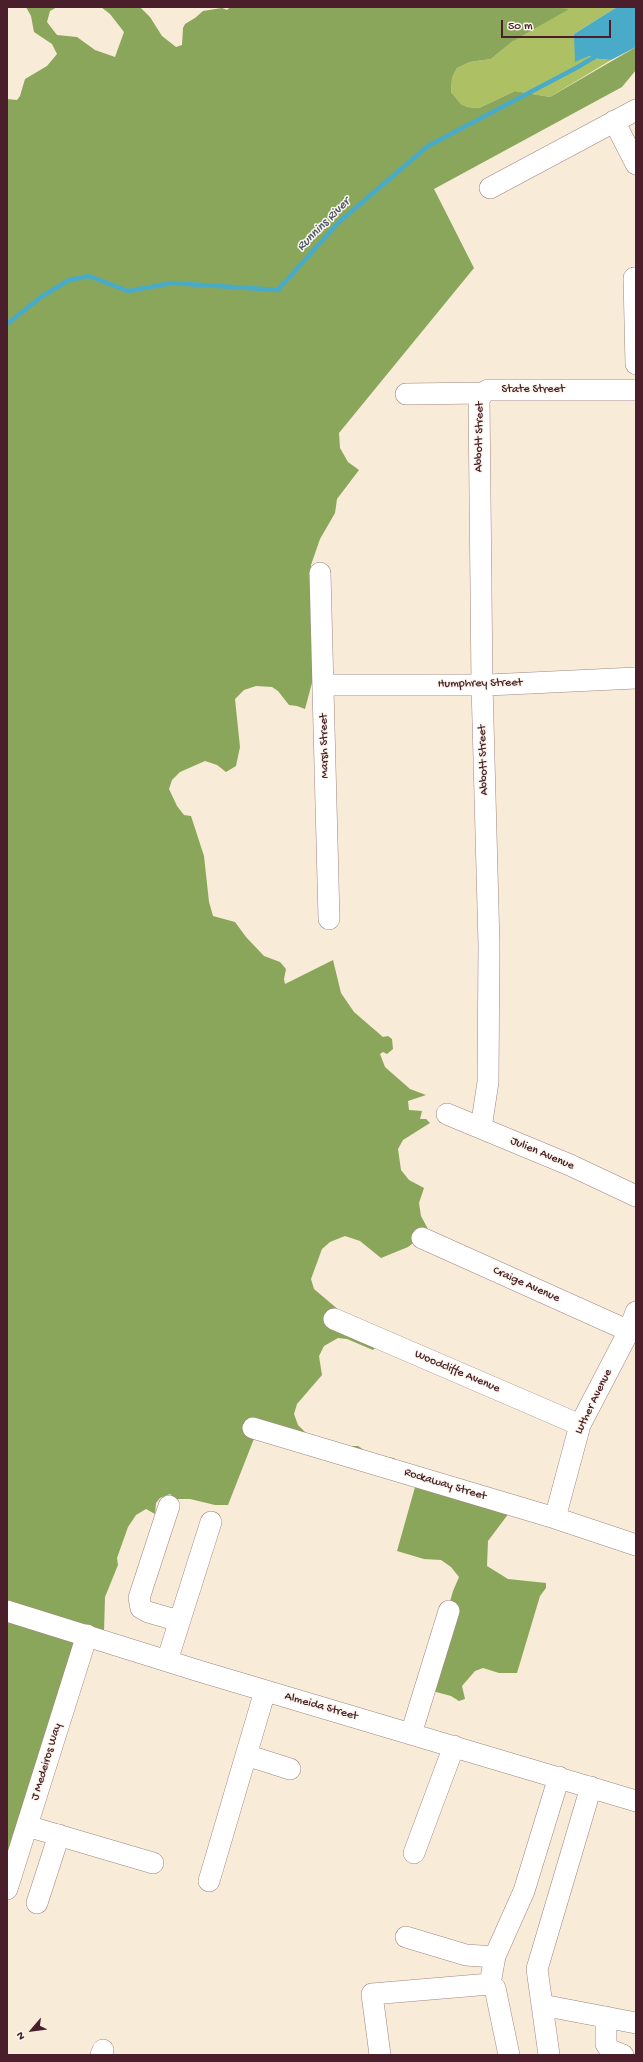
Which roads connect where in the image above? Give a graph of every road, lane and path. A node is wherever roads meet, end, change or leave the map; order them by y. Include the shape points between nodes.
1 (636, 110) edge
2 (614, 121) junction
3 (636, 164) edge
4 (490, 188) dead end
5 (634, 278) dead end
6 (636, 364) edge
7 (636, 390) edge
8 (483, 393) junction
9 (406, 394) dead end
10 (320, 573) dead end
11 (636, 678) edge
12 (482, 684) junction
13 (324, 685) junction
14 (329, 919) dead end
15 (447, 1114) dead end
16 (481, 1128) junction
17 (636, 1196) edge
18 (422, 1238) dead end
19 (334, 1319) dead end
20 (633, 1322) edge
21 (580, 1425) junction
22 (253, 1428) dead end
23 (169, 1506) dead end
24 (555, 1518) junction
25 (211, 1522) dead end
26 (636, 1545) edge
27 (7, 1611) edge
28 (449, 1612) dead end
29 (179, 1621) junction
30 (87, 1635) junction
31 (167, 1661) junction
32 (265, 1691) junction
33 (411, 1734) junction
34 (454, 1746) junction
35 (246, 1756) junction
36 (290, 1769) dead end
37 (559, 1777) junction
38 (591, 1787) junction
39 (636, 1801) edge
40 (27, 1826) junction
41 (59, 1835) junction
42 (414, 1853) dead end
43 (152, 1863) dead end
44 (209, 1881) dead end
45 (7, 1889) edge
46 (37, 1903) dead end
47 (406, 1936) dead end
48 (495, 1957) junction
49 (490, 1984) junction
50 (542, 2005) junction
51 (606, 2017) junction
52 (636, 2023) edge
53 (599, 2050) edge
54 (380, 2055) edge
55 (509, 2055) edge
56 (549, 2055) edge
57 (623, 2055) edge

1 - 2 street
2 - 3 street
2 - 4 street
5 - 6 street
7 - 8 street, State Street via 488,390
8 - 9 street, State Street
8 - 12 street, Abbott Street via 479,400
10 - 13 street, Marsh Street
11 - 12 street, Humphrey Street
12 - 13 street, Humphrey Street
12 - 16 street, Abbott Street via 489,952 488,1082
13 - 14 street, Marsh Street
15 - 16 street, Julien Avenue
16 - 17 street, Julien Avenue
18 - 20 street, Craige Avenue
19 - 21 street, Woodcliffe Avenue
20 - 21 street, Luther Avenue
21 - 24 street, Luther Avenue
22 - 24 street, Rockaway Street
23 - 29 street via 139,1598 141,1608
24 - 26 street, Rockaway Street
25 - 29 street
27 - 30 street, Almeida Street
28 - 33 street
29 - 31 street
30 - 31 street, Almeida Street
30 - 40 street, J Medeiros Way
31 - 32 street, Almeida Street
32 - 33 street, Almeida Street
32 - 35 street
33 - 34 street, Almeida Street
34 - 37 street, Almeida Street
34 - 42 street
35 - 36 street
35 - 44 street
37 - 38 street, Almeida Street
37 - 48 street via 524,1891
38 - 39 street, Almeida Street
38 - 50 street via 537,1969
40 - 41 street
40 - 45 street, J Medeiros Way
41 - 43 street
41 - 46 street
47 - 48 street via 466,1954
48 - 49 street
49 - 54 street via 372,1994
49 - 55 street via 495,1988
50 - 51 street
50 - 56 street
51 - 52 street
51 - 53 street
53 - 57 street via 610,2050

